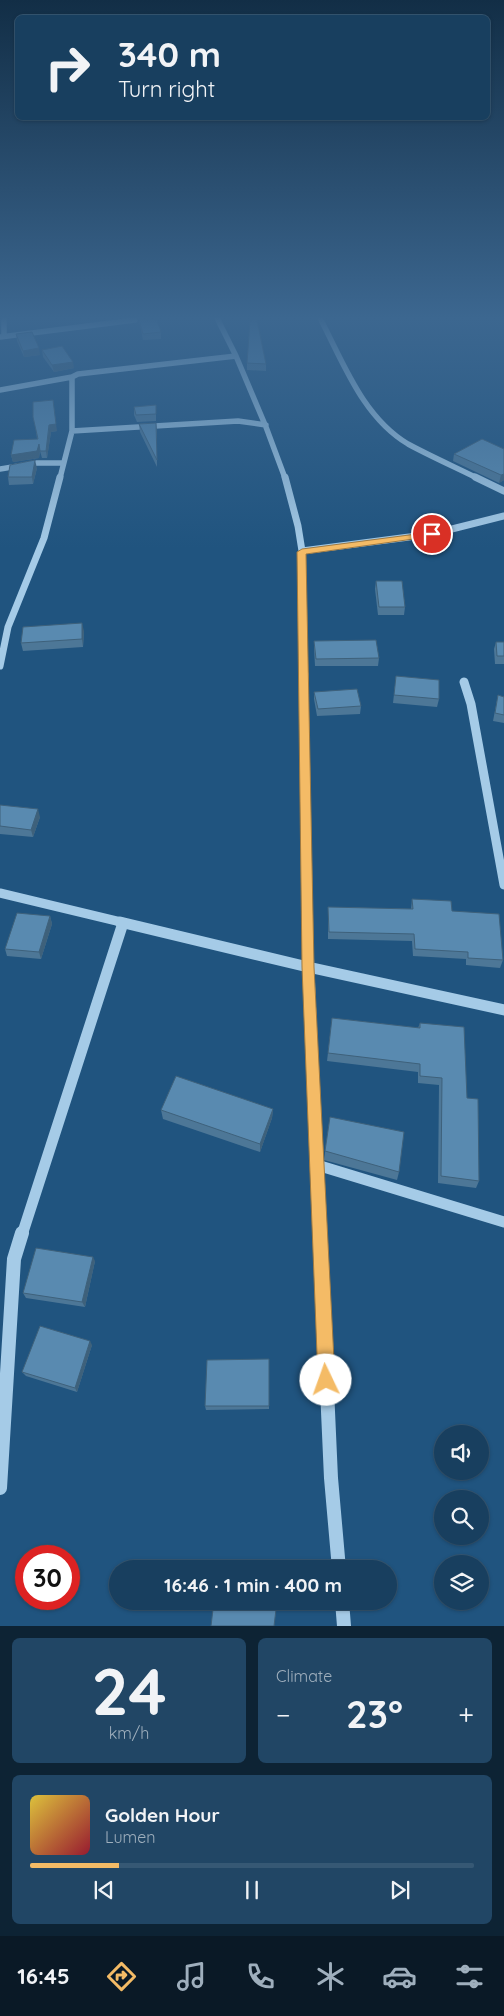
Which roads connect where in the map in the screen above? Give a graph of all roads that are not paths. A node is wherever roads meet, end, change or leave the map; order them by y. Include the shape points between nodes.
1 (72, 396) edge
2 (253, 396) edge
3 (360, 396) edge
4 (266, 425) junction
5 (72, 431) junction
6 (63, 463) junction
7 (0, 469) edge
8 (504, 491) edge
9 (504, 516) edge
10 (302, 552) junction
11 (0, 666) edge
12 (464, 682) dead end
13 (504, 886) edge
14 (0, 893) edge
15 (123, 923) junction
16 (308, 967) junction
17 (504, 1010) edge
18 (317, 1164) junction
19 (504, 1222) edge
20 (0, 1488) edge
21 (338, 1560) edge
22 (343, 1610) edge
23 (344, 1626) edge

1 - 5 street
2 - 4 street
3 - 8 street via 380,421 406,443
4 - 5 street via 238,421
4 - 10 street via 298,523
5 - 6 street
6 - 7 street
6 - 11 street via 44,538 8,627
9 - 10 street via 432,534
10 - 16 street
12 - 13 street
14 - 15 street
15 - 16 street
15 - 20 street via 14,1259
16 - 17 street
16 - 18 street
18 - 19 street
18 - 21 street via 331,1478
22 - 23 street

